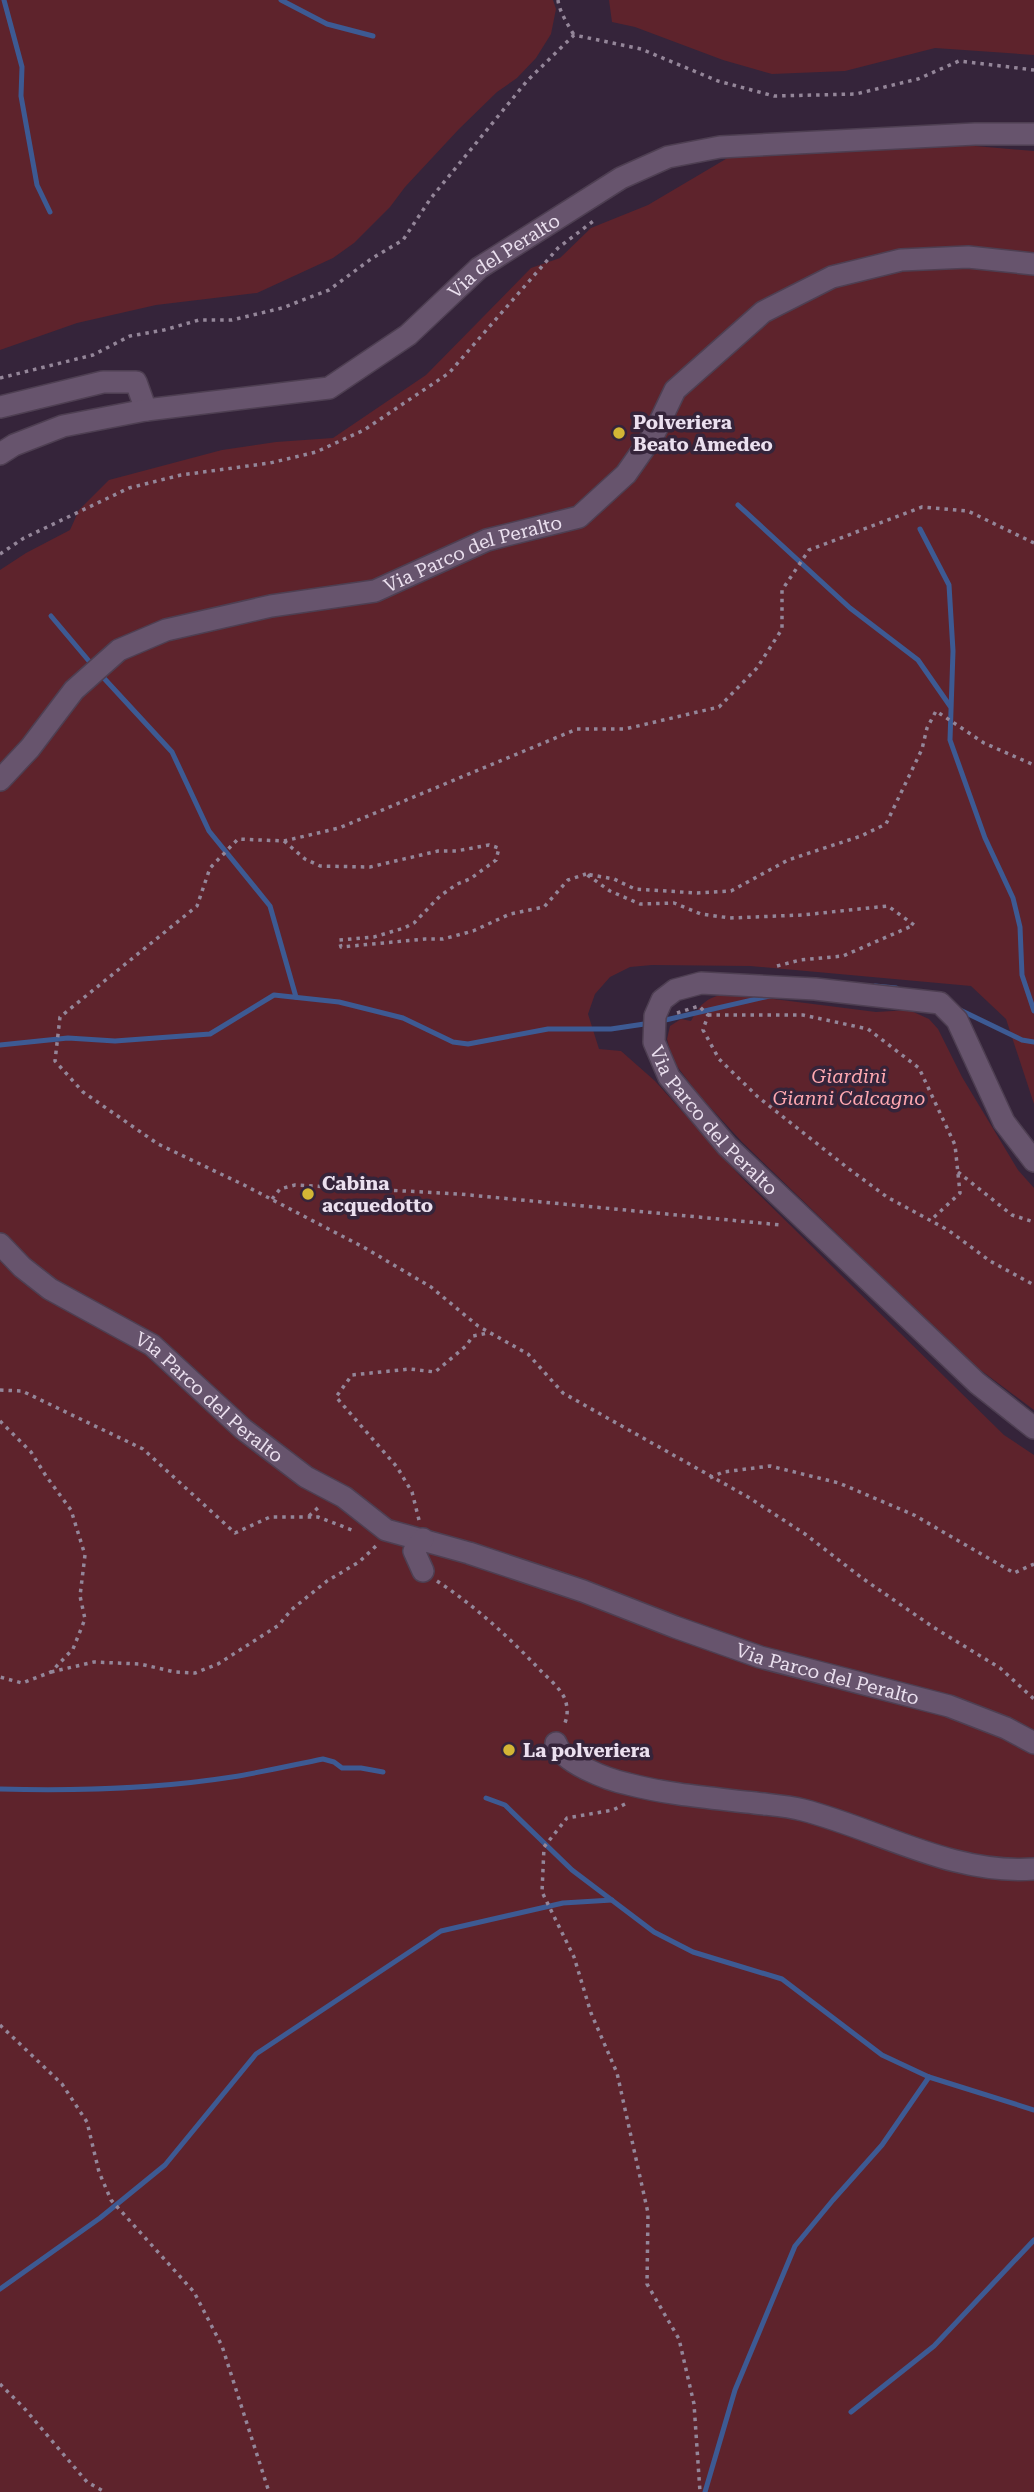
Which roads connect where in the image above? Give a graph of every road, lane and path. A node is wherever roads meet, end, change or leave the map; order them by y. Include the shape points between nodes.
1 (558, 0) edge
2 (574, 35) junction
3 (1034, 70) edge
4 (1034, 134) edge
5 (589, 224) dead end
6 (1034, 264) edge
7 (0, 378) edge
8 (0, 407) edge
9 (146, 411) junction
10 (0, 454) edge
11 (1034, 543) edge
12 (0, 554) edge
13 (1034, 765) edge
14 (0, 780) edge
15 (284, 841) junction
16 (586, 874) junction
17 (769, 968) dead end
18 (708, 1015) junction
19 (655, 1016) junction
20 (1034, 1161) edge
21 (958, 1172) junction
22 (272, 1199) junction
23 (931, 1220) junction
24 (1034, 1222) edge
25 (816, 1229) junction
26 (0, 1244) edge
27 (1034, 1285) edge
28 (488, 1333) junction
29 (0, 1390) edge
30 (0, 1420) edge
31 (1034, 1428) edge
32 (710, 1478) junction
33 (307, 1517) dead end
34 (423, 1539) junction
35 (381, 1542) dead end
36 (1034, 1564) edge
37 (423, 1572) joint
38 (51, 1672) junction
39 (0, 1677) edge
40 (1034, 1699) edge
41 (556, 1744) joint
42 (1034, 1744) edge
43 (654, 1791) junction
44 (1034, 1869) edge
45 (0, 2025) edge
46 (0, 2384) edge
47 (105, 2492) edge
48 (269, 2492) edge
49 (700, 2492) edge

1 - 2 path
2 - 3 path via 641,50 774,96 856,94 918,79 958,61
2 - 7 path via 527,81 430,198 403,240 329,290 232,320 199,320 130,336 93,355
4 - 9 street, Via del Peralto via 720,147 668,157 621,178 480,268 408,335 329,388
5 - 12 path via 558,248 449,373 364,430 316,452 129,488
6 - 14 street, Via Parco del Peralto via 968,257 901,260 832,276 763,312 675,390 654,434 626,474 579,517 486,540 375,591 258,608 166,630 119,650 74,690
8 - 9 street via 103,382 136,382
9 - 10 street, Via del Peralto via 63,426
11 - 15 path via 968,511 922,507 810,550 782,590 782,629 757,668 719,707 625,729 577,729 339,828
13 - 16 path via 984,743 936,711 886,824 861,836 788,860 731,891 635,889
15 - 16 path via 320,866 370,867 439,851 499,848 496,860 440,896 414,923 374,937 339,940 341,947 443,939 473,931 510,914 544,907 568,880
15 - 22 path via 237,839 210,867 197,906 60,1017 55,1061 83,1092 158,1144
16 - 17 path via 640,904 674,904 701,914 758,918 888,906 914,925 843,956
18 - 19 path via 699,1006
18 - 21 path via 803,1015 868,1029 919,1068 955,1145
18 - 23 path via 704,1030 719,1059 758,1097 887,1197
19 - 20 street, Via Parco del Peralto via 662,1000 675,989 701,983 815,989 940,1003 957,1020 1004,1122
19 - 25 street, Via Parco del Peralto via 654,1042 669,1077 727,1146
21 - 23 path via 960,1193
21 - 24 path via 1012,1214
22 - 25 path via 280,1189 295,1185 459,1194
22 - 28 path via 431,1287
23 - 27 path
25 - 31 street, Via Parco del Peralto via 977,1383
26 - 34 street, Via Parco del Peralto via 50,1289 152,1345 243,1429 306,1477 344,1497 386,1530
28 - 32 path via 528,1354 563,1394
28 - 34 path via 473,1336 435,1372 410,1369 352,1375 336,1397 397,1466 412,1492
29 - 33 path via 22,1391 143,1449 235,1533 270,1517
30 - 38 path via 31,1452 71,1510 85,1555 80,1596 85,1619 73,1648
32 - 36 path via 770,1466 839,1483 914,1515 1014,1573
32 - 40 path via 804,1534 933,1627 1000,1668
34 - 37 street via 414,1551
34 - 42 street, Via Parco del Peralto via 583,1591 760,1657 948,1706
35 - 38 path via 291,1610 279,1625 218,1664 195,1673 94,1662
37 - 41 path via 461,1596 560,1691 568,1717
38 - 39 path via 22,1683
41 - 43 street via 566,1757 606,1779
43 - 44 street via 872,1822 902,1846 978,1868
43 - 49 path via 612,1810 567,1818 544,1847 542,1892 574,1957 617,2073 648,2213 647,2284 679,2339 694,2404
45 - 48 path via 62,2084 87,2122 111,2200 194,2292 222,2346
46 - 47 path via 87,2482

